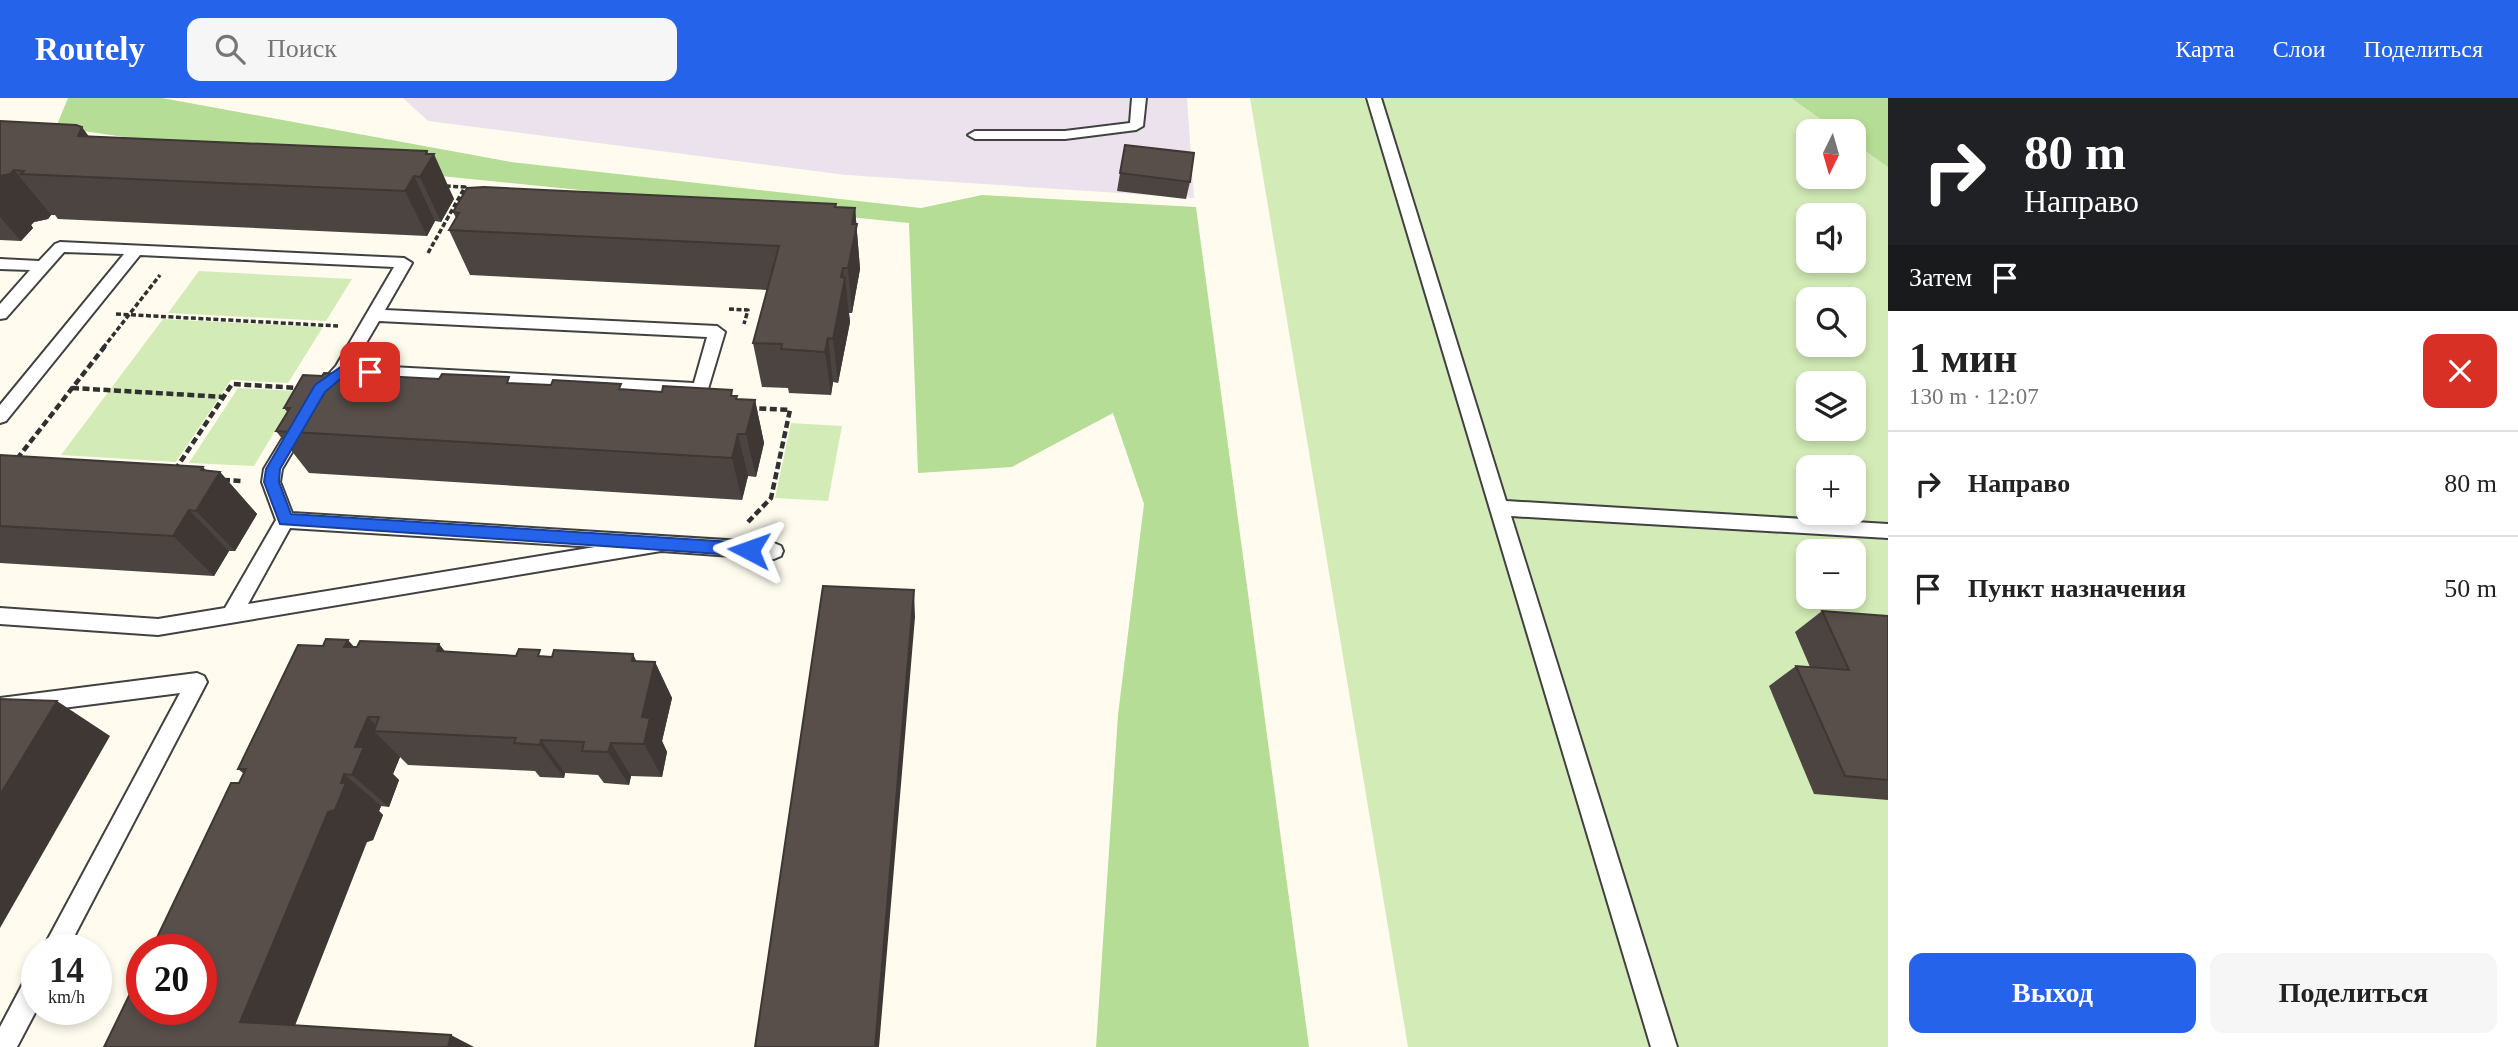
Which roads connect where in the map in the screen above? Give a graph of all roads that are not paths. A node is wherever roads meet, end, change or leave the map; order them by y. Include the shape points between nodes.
1 (1139, 98) edge
2 (1374, 98) edge
3 (975, 135) dead end
4 (136, 250) junction
5 (0, 264) edge
6 (43, 266) junction
7 (0, 314) edge
8 (371, 321) junction
9 (342, 370) junction
10 (320, 389) edge
11 (306, 412) edge
12 (0, 417) edge
13 (1499, 508) junction
14 (285, 520) junction
15 (1888, 531) edge
16 (662, 544) junction
17 (774, 551) dead end
18 (232, 614) junction
19 (0, 616) edge
20 (0, 707) edge
21 (63, 934) edge
22 (21, 1013) edge
23 (3, 1047) edge
24 (1664, 1047) edge

1 - 3 lane via 1136,126 1065,135
2 - 13 lane
4 - 6 lane via 60,247
4 - 8 lane via 404,263
4 - 12 lane
5 - 6 lane
6 - 7 lane
8 - 9 lane
8 - 9 lane via 717,332 700,389
9 - 10 lane
11 - 14 lane via 273,469 271,482
13 - 15 lane
13 - 24 lane
14 - 16 lane
14 - 18 lane
16 - 17 lane
16 - 18 lane
18 - 19 lane via 158,627
20 - 21 lane via 197,682
22 - 23 lane

